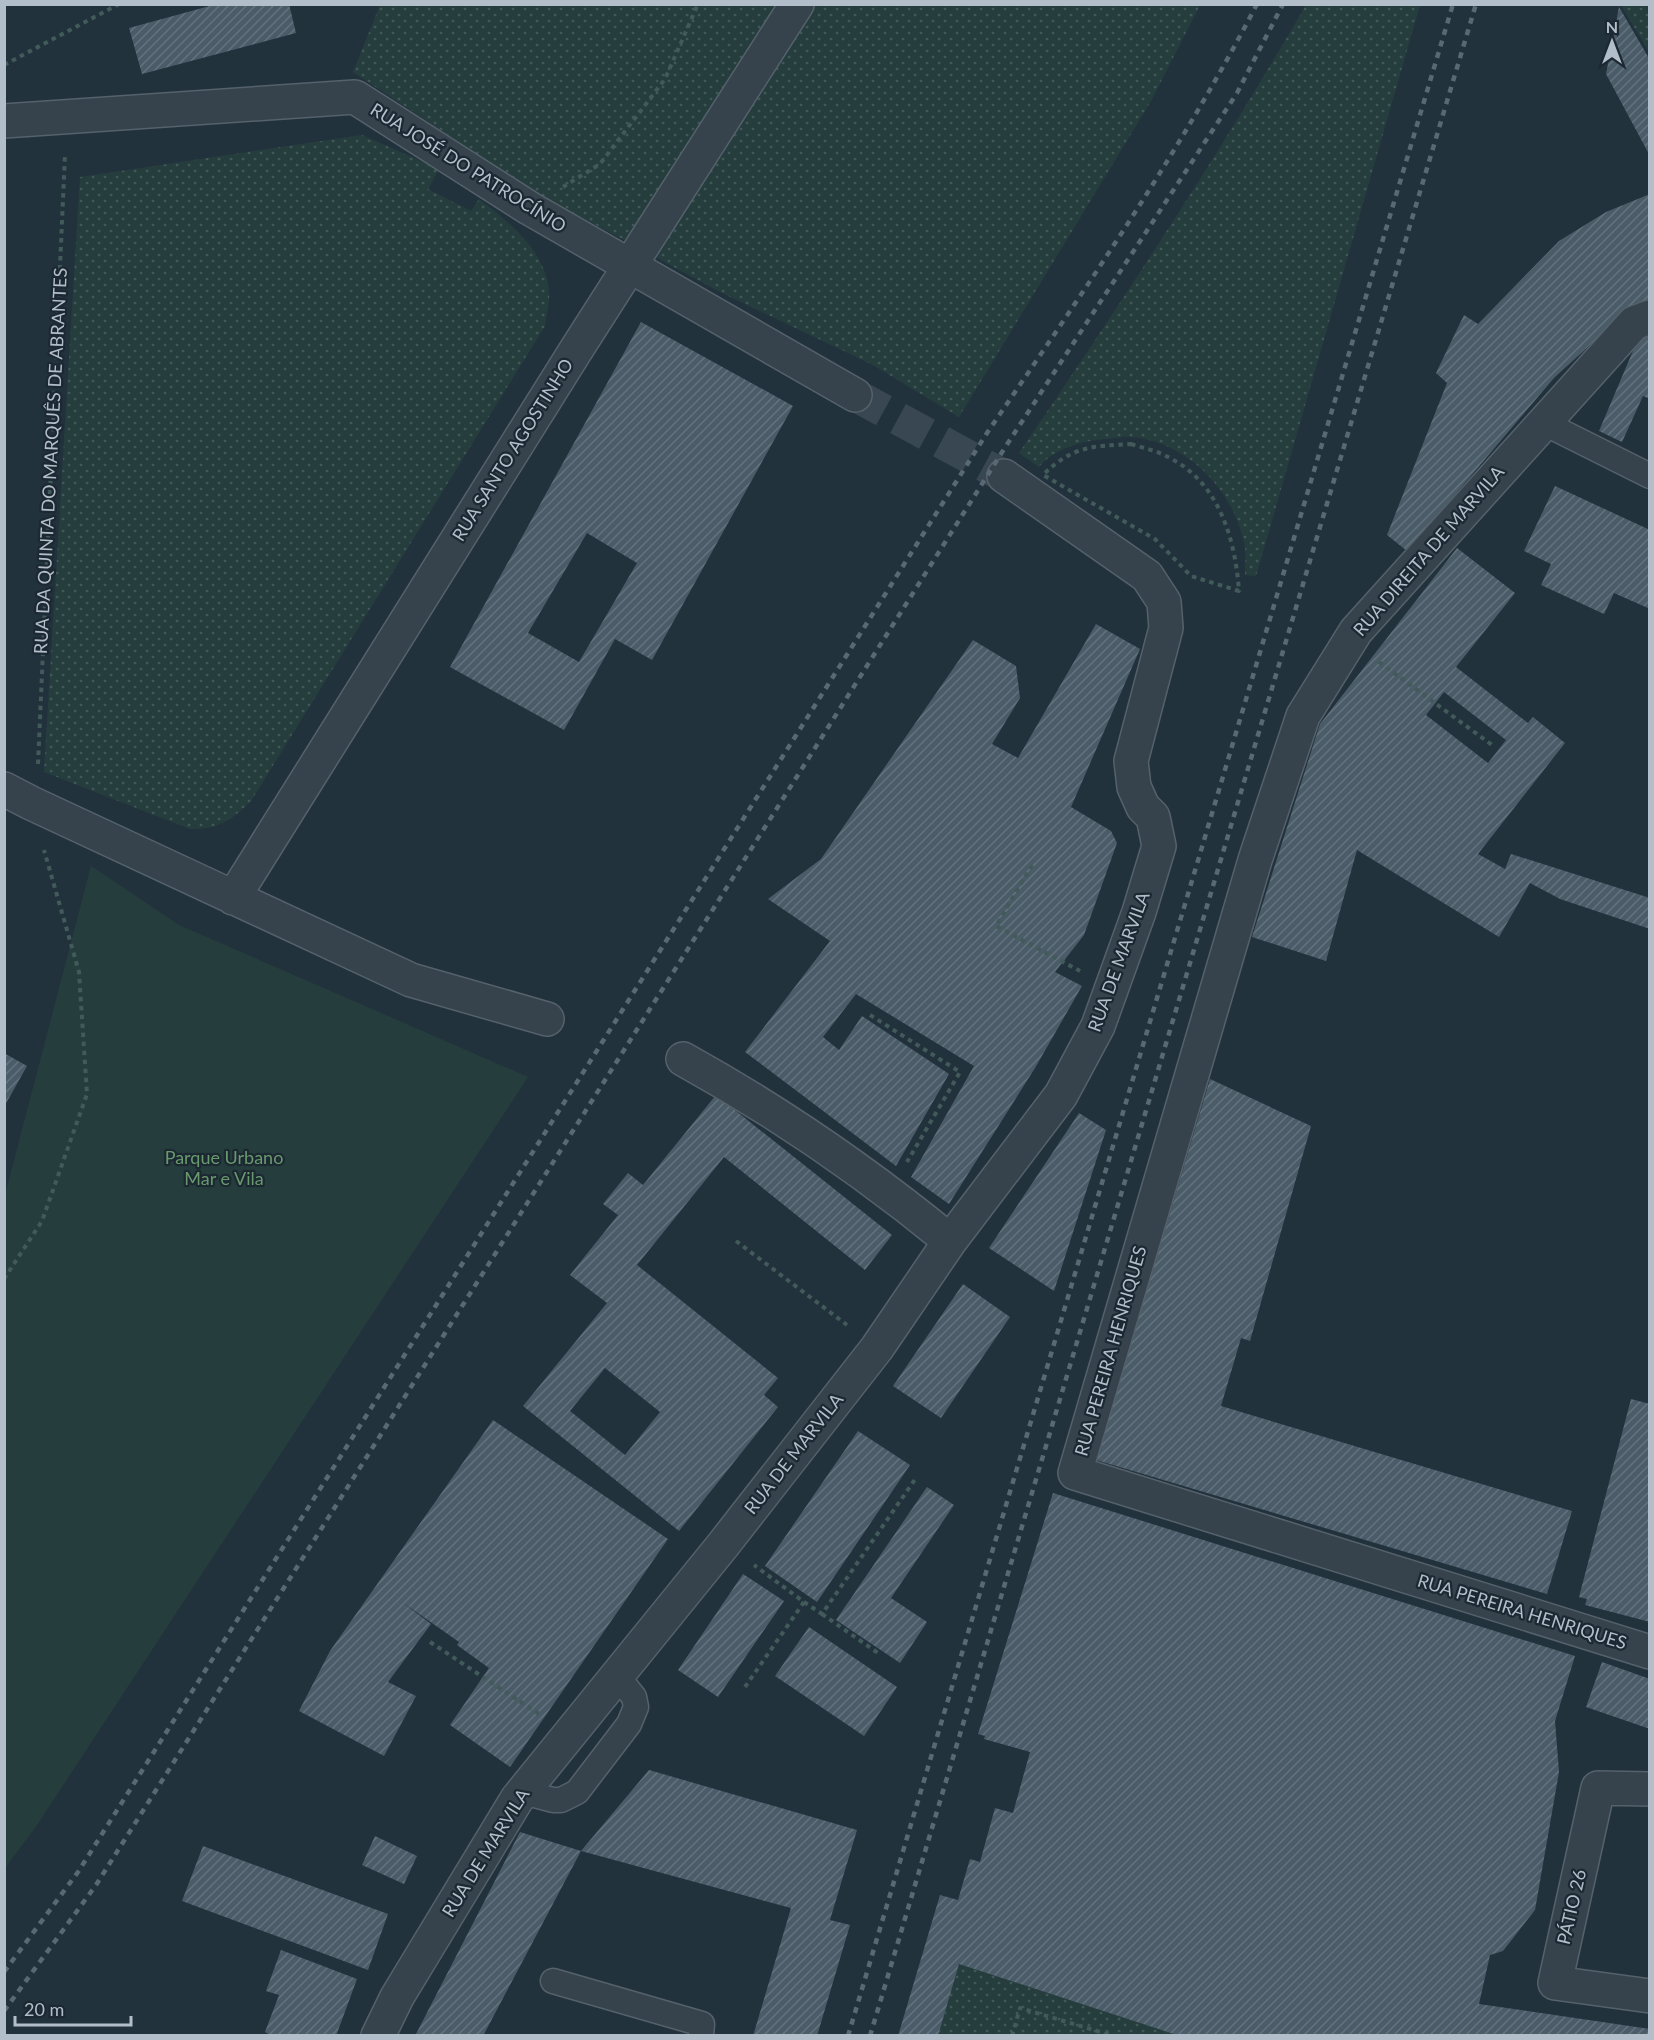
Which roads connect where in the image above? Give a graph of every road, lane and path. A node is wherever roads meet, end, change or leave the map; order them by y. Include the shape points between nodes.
1 (119, 4) edge
2 (698, 4) edge
3 (797, 4) edge
4 (4, 65) edge
5 (66, 117) junction
6 (4, 121) edge
7 (529, 208) junction
8 (629, 266) junction
9 (1650, 317) edge
10 (855, 395) tunnel mouth
11 (1542, 422) junction
12 (1004, 476) tunnel mouth
13 (1650, 476) edge
14 (1182, 564) dead end
15 (1191, 576) dead end
16 (1350, 640) junction
17 (1492, 745) dead end
18 (18, 796) edge
19 (1255, 860) joint
20 (1032, 865) dead end
21 (233, 897) junction
22 (1112, 988) junction
23 (870, 1015) dead end
24 (547, 1019) dead end
25 (683, 1059) dead end
26 (889, 1191) junction
27 (736, 1241) dead end
28 (950, 1241) junction
29 (4, 1279) edge
30 (877, 1347) junction
31 (916, 1478) dead end
32 (749, 1562) dead end
33 (804, 1602) junction
34 (822, 1614) junction
35 (430, 1642) dead end
36 (1650, 1652) edge
37 (878, 1653) dead end
38 (617, 1676) junction
39 (745, 1687) dead end
40 (570, 1734) junction
41 (1650, 1789) edge
42 (523, 1792) junction
43 (553, 1981) dead end
44 (1650, 1996) edge
45 (378, 2036) edge
46 (700, 2036) edge
47 (1012, 2036) edge
48 (1114, 2036) edge

1 - 4 path
2 - 7 path via 665,79 600,164
3 - 8 street, RUA SANTO AGOSTINHO
5 - 6 street, RUA JOSÉ DO PATROCÍNIO
5 - 7 street, RUA JOSÉ DO PATROCÍNIO via 355,97
5 - 18 path, RUA DA QUINTA DO MARQUÊS DE ABRANTES via 38,776
7 - 8 street, RUA JOSÉ DO PATROCÍNIO
8 - 10 street, RUA JOSÉ DO PATROCÍNIO
8 - 21 street, RUA SANTO AGOSTINHO
9 - 11 street, RUA DIREITA DE MARVILA via 1634,323
11 - 13 lane
11 - 16 street, RUA DIREITA DE MARVILA
12 - 22 street, RUA DE MARVILA via 1147,576 1164,602 1166,628 1131,762 1134,787 1143,807 1153,817 1159,846
14 - 15 path via 1134,524 1043,475 1055,463 1087,446 1131,444 1167,456 1201,480 1224,517 1236,555 1239,591
16 - 17 path
16 - 19 street, RUA DIREITA DE MARVILA via 1303,716
18 - 21 street
18 - 29 path via 79,972 87,1094 42,1221
19 - 36 street, RUA PEREIRA HENRIQUES via 1075,1473
20 - 22 path via 996,926
21 - 24 street via 411,980
22 - 28 street, RUA DE MARVILA via 1098,1026 1062,1095
23 - 26 path via 960,1072
25 - 26 street via 732,1086
26 - 28 street
27 - 30 path
28 - 30 street, RUA DE MARVILA
30 - 38 street, RUA DE MARVILA
31 - 34 path
32 - 33 path
33 - 34 path
33 - 39 path
34 - 37 path
35 - 40 path
38 - 40 street, RUA DE MARVILA
38 - 42 lane via 634,1697 633,1715 577,1792 553,1800
40 - 42 street, RUA DE MARVILA
41 - 44 street, PÁTIO 26 via 1598,1788 1555,1983
42 - 45 street, RUA DE MARVILA via 397,1997
43 - 46 lane via 702,2024
47 - 48 path via 1020,2008

